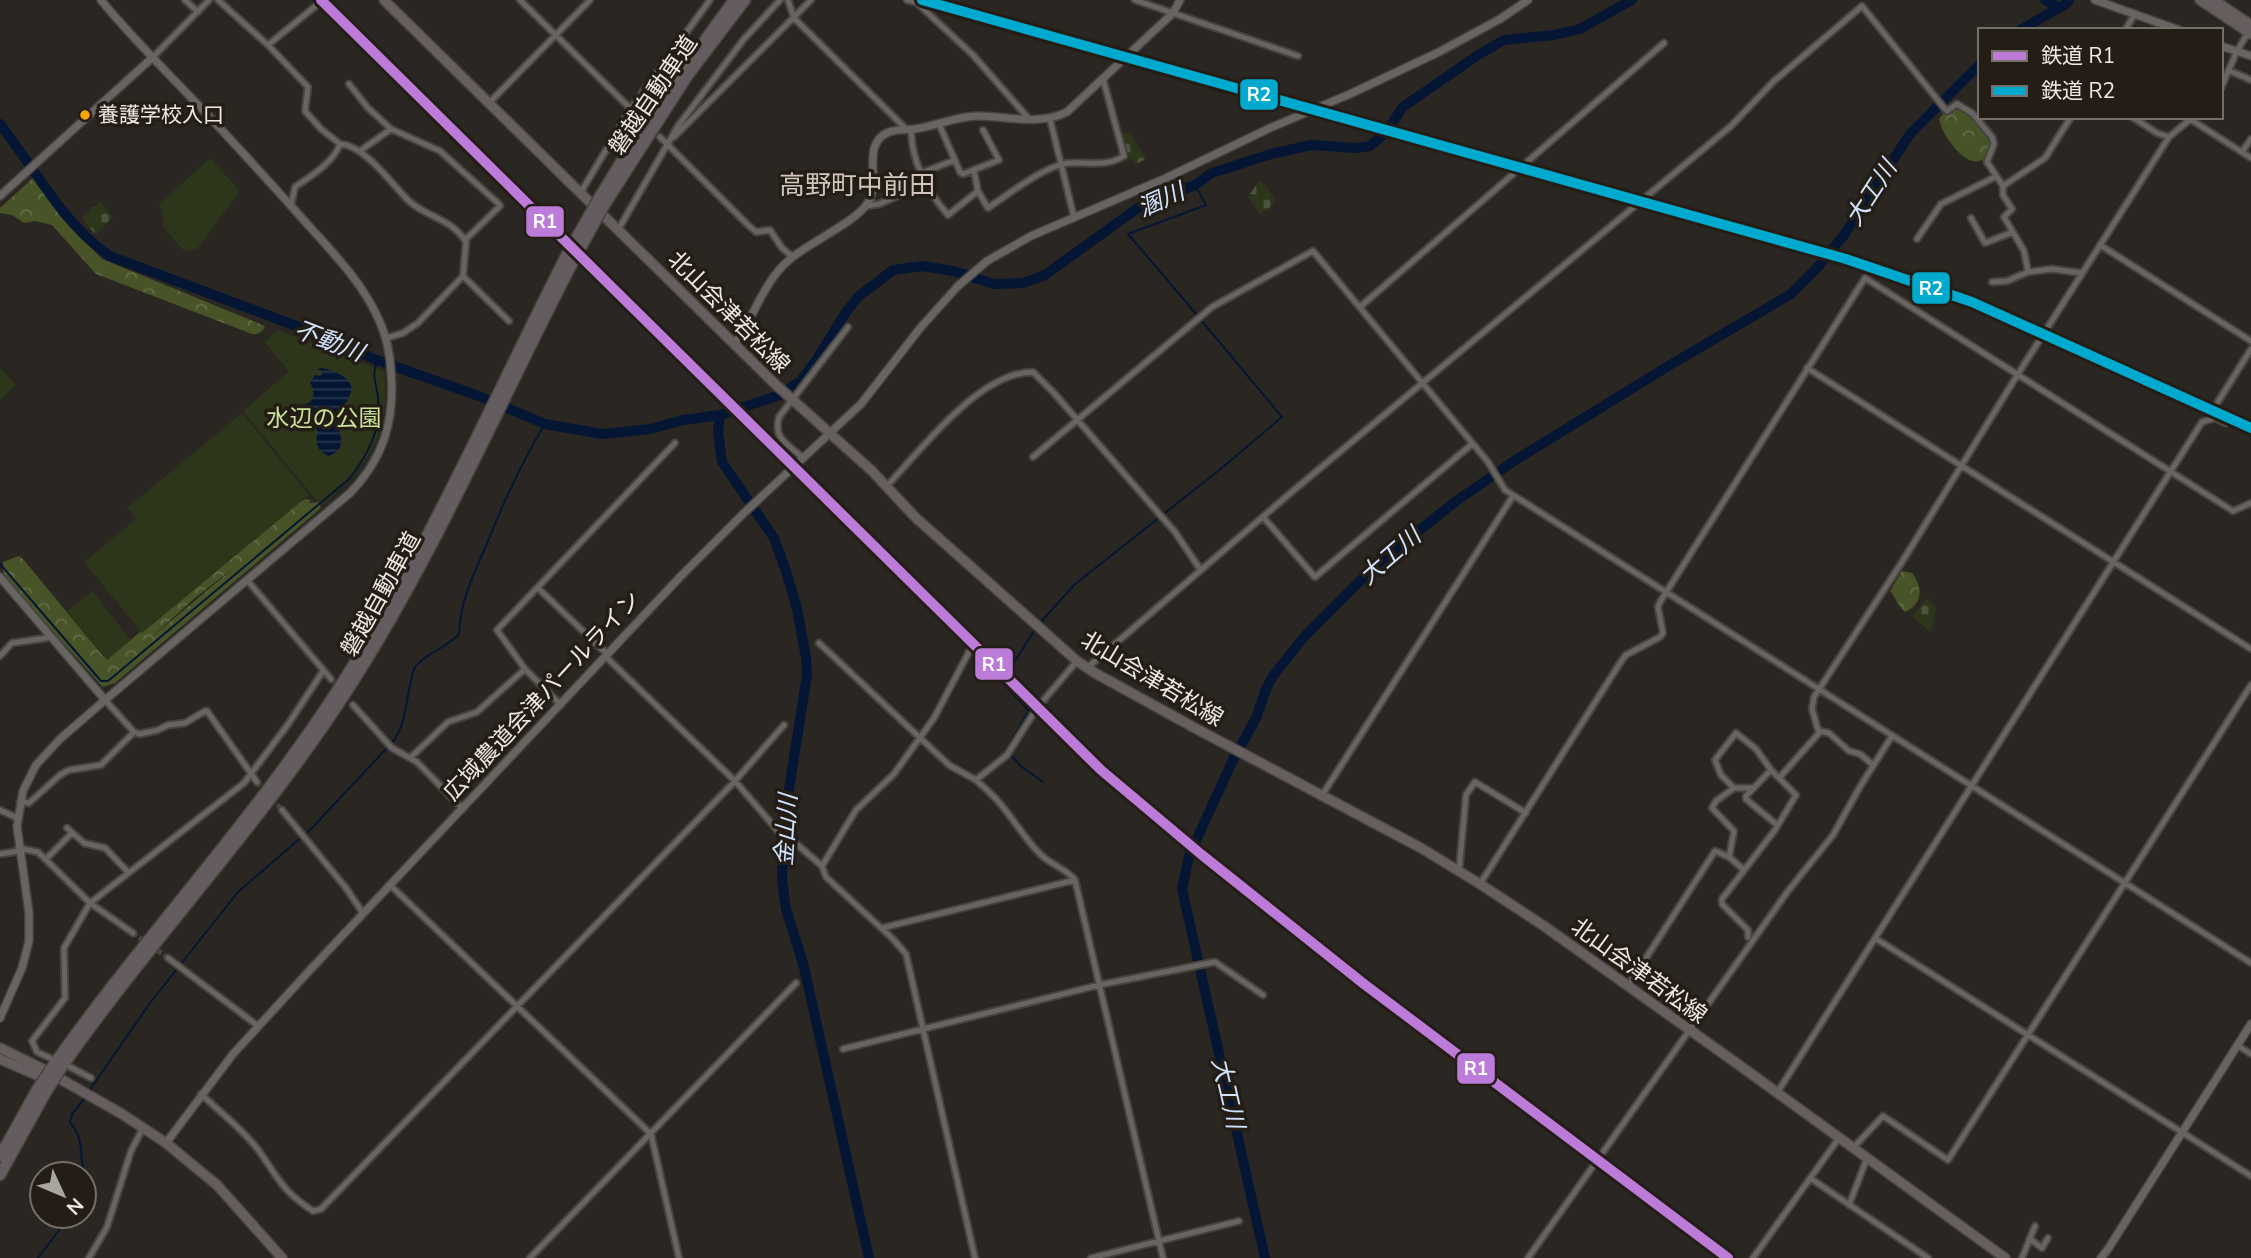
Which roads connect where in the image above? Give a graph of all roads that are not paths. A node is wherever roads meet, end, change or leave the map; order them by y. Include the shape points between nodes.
1 (101, 0) edge
2 (186, 0) edge
3 (209, 0) edge
4 (218, 0) edge
5 (323, 0) edge
6 (384, 0) edge
7 (520, 0) edge
8 (590, 0) edge
9 (710, 0) edge
10 (734, 0) edge
11 (745, 0) edge
12 (780, 0) edge
13 (788, 0) edge
14 (811, 0) edge
15 (908, 0) edge
16 (1135, 0) edge
17 (1180, 0) edge
18 (1528, 0) edge
19 (2095, 0) edge
20 (2200, 0) edge
21 (2214, 0) edge
22 (198, 12) junction
23 (1173, 13) junction
24 (2135, 14) junction
25 (794, 18) junction
26 (2126, 28) edge
27 (2174, 28) edge
28 (2250, 30) edge
29 (555, 35) junction
30 (1664, 43) dead end
31 (268, 45) junction
32 (2223, 47) edge
33 (2237, 51) junction
34 (2251, 56) edge
35 (153, 57) junction
36 (1298, 57) dead end
37 (2230, 71) junction
38 (1103, 79) junction
39 (2251, 80) edge
40 (349, 84) dead end
41 (2223, 84) edge
42 (489, 103) junction
43 (631, 108) junction
44 (637, 115) dead end
45 (1029, 118) junction
46 (1050, 119) junction
47 (2070, 119) edge
48 (2135, 119) edge
49 (2191, 119) edge
50 (2193, 119) edge
51 (939, 124) junction
52 (391, 128) junction
53 (908, 129) junction
54 (982, 130) dead end
55 (660, 137) dead end
56 (2169, 137) junction
57 (2251, 139) edge
58 (340, 144) junction
59 (667, 144) junction
60 (360, 151) junction
61 (2242, 152) junction
62 (2251, 158) edge
63 (955, 160) junction
64 (1061, 163) junction
65 (974, 172) junction
66 (921, 173) junction
67 (1995, 177) junction
68 (925, 184) junction
69 (2003, 186) junction
70 (978, 191) junction
71 (581, 192) junction
72 (0, 196) edge
73 (602, 201) junction
74 (291, 205) junction
75 (866, 206) junction
76 (1074, 216) junction
77 (1971, 218) dead end
78 (618, 230) junction
79 (2013, 232) junction
80 (1917, 239) dead end
81 (466, 240) junction
82 (2100, 245) junction
83 (793, 257) junction
84 (2028, 272) junction
85 (2082, 273) junction
86 (463, 276) junction
87 (1992, 282) dead end
88 (1360, 307) junction
89 (509, 321) dead end
90 (848, 327) dead end
91 (387, 338) junction
92 (2251, 341) edge
93 (734, 344) junction
94 (2251, 349) edge
95 (1807, 368) junction
96 (2018, 374) junction
97 (1423, 384) junction
98 (790, 398) junction
99 (2216, 405) dead end
100 (1077, 421) junction
101 (2225, 423) dead end
102 (831, 433) junction
103 (675, 443) dead end
104 (1472, 444) junction
105 (1033, 457) dead end
106 (803, 458) junction
107 (1961, 464) junction
108 (2172, 472) junction
109 (886, 487) junction
110 (1513, 496) junction
111 (2251, 503) edge
112 (1264, 518) junction
113 (2115, 562) junction
114 (1200, 569) junction
115 (0, 577) edge
116 (247, 579) junction
117 (539, 589) junction
118 (1666, 593) junction
119 (50, 635) junction
120 (819, 643) dead end
121 (2251, 649) edge
122 (970, 650) dead end
123 (606, 655) junction
124 (0, 656) edge
125 (1077, 661) junction
126 (525, 668) junction
127 (1087, 668) junction
128 (323, 671) junction
129 (331, 679) tunnel mouth
130 (2251, 685) edge
131 (1819, 689) junction
132 (105, 699) junction
133 (354, 705) tunnel mouth
134 (561, 705) junction
135 (784, 725) dead end
136 (1819, 731) junction
137 (134, 732) junction
138 (1892, 736) junction
139 (920, 737) junction
140 (410, 758) junction
141 (1873, 765) junction
142 (1772, 770) junction
143 (251, 774) junction
144 (1780, 777) junction
145 (976, 780) junction
146 (735, 781) junction
147 (257, 782) tunnel mouth
148 (1973, 786) junction
149 (1734, 788) junction
150 (1754, 788) junction
151 (1321, 797) junction
152 (20, 801) junction
153 (463, 808) junction
154 (0, 810) edge
155 (282, 810) tunnel mouth
156 (1526, 813) junction
157 (17, 818) junction
158 (1777, 825) junction
159 (18, 850) junction
160 (0, 854) edge
161 (1728, 856) junction
162 (47, 859) junction
163 (821, 866) junction
164 (1744, 870) junction
165 (1459, 871) junction
166 (128, 872) junction
167 (1075, 880) junction
168 (1480, 884) junction
169 (2124, 884) junction
170 (390, 885) junction
171 (90, 903) junction
172 (363, 913) junction
173 (882, 928) junction
174 (133, 933) tunnel mouth
175 (1748, 937) dead end
176 (1875, 938) junction
177 (168, 958) tunnel mouth
178 (2251, 963) edge
179 (796, 983) dead end
180 (1100, 985) junction
181 (1628, 986) junction
182 (1263, 995) dead end
183 (517, 1007) junction
184 (0, 1018) edge
185 (2251, 1024) edge
186 (258, 1027) junction
187 (923, 1028) junction
188 (1690, 1031) junction
189 (2027, 1033) junction
190 (2237, 1045) junction
191 (0, 1048) edge
192 (843, 1049) dead end
193 (2251, 1054) edge
194 (0, 1059) edge
195 (59, 1064) junction
196 (91, 1078) dead end
197 (75, 1089) junction
198 (42, 1090) junction
199 (1777, 1093) junction
200 (201, 1094) junction
201 (143, 1128) junction
202 (2182, 1132) junction
203 (651, 1134) junction
204 (1839, 1138) junction
205 (166, 1143) junction
206 (1853, 1148) junction
207 (0, 1156) edge
208 (1867, 1158) junction
209 (0, 1175) edge
210 (2251, 1176) edge
211 (1810, 1178) junction
212 (1849, 1205) junction
213 (1239, 1221) dead end
214 (2035, 1226) dead end
215 (2048, 1238) dead end
216 (2030, 1240) junction
217 (1158, 1242) junction
218 (89, 1258) edge
219 (282, 1258) edge
220 (530, 1258) edge
221 (679, 1258) edge
222 (975, 1258) edge
223 (1091, 1258) edge
224 (1163, 1258) edge
225 (1528, 1258) edge
226 (1753, 1258) edge
227 (1928, 1258) edge
228 (2005, 1258) edge
229 (2022, 1258) edge
230 (2101, 1258) edge

1 - 35 street
2 - 22 street
3 - 22 street
4 - 31 street
5 - 31 street
6 - 42 main road, 北山会津若松線
7 - 29 street
8 - 29 street
9 - 43 street
10 - 73 highway, 磐越自動車道 via 653,110
11 - 73 highway, 磐越自動車道
12 - 59 street via 744,38
13 - 25 street
14 - 25 street
15 - 45 street via 916,2 972,55
16 - 23 street
17 - 23 street
18 - 76 street, bridge via 1439,52
19 - 24 street
20 - 28 highway
21 - 28 highway
22 - 35 street
23 - 36 street
23 - 38 street
24 - 26 street
24 - 27 street
25 - 53 street
25 - 59 street
28 - 33 street
29 - 42 street
29 - 43 street
30 - 88 street
31 - 58 street via 308,87 305,111
32 - 33 street
33 - 34 street
33 - 37 street
35 - 72 street
35 - 74 street
37 - 39 street
37 - 41 street
38 - 46 street via 1067,111
38 - 64 street via 1124,156 1091,164
40 - 52 street
42 - 71 main road, 北山会津若松線
43 - 44 street
43 - 71 street
45 - 46 street
45 - 51 street via 976,116
46 - 64 street
47 - 69 street via 2045,158
48 - 56 street
49 - 56 street
50 - 61 street
51 - 53 street
51 - 63 street
52 - 60 street
52 - 81 street via 440,151 499,204
53 - 66 street
53 - 75 street via 885,134 875,144 873,191
54 - 65 street via 999,160
55 - 59 street
56 - 82 street
57 - 61 street
58 - 60 street
58 - 74 street via 318,171 295,187
59 - 78 street
59 - 83 street via 747,224 756,232 770,230
60 - 81 street via 423,212 454,226
61 - 62 street
63 - 65 street via 963,174
63 - 66 street
64 - 70 street via 988,208
64 - 76 street
65 - 70 street
66 - 68 street
67 - 69 street
67 - 80 street via 1941,204
67 - 97 street via 1987,162 1994,144 1989,131 1964,107 1957,104 1947,111 1862,6 1774,81 1731,126
68 - 70 street via 948,215
68 - 75 street
69 - 79 street via 2012,209 2004,217
71 - 78 main road, 北山会津若松線
73 - 195 highway, 磐越自動車道, bridge via 501,395 408,590 342,699 276,793
74 - 91 street via 357,282
75 - 83 street
76 - 102 street, 広域農道会津パールライン via 975,270
77 - 79 street via 1985,243
78 - 93 main road, 北山会津若松線
79 - 84 street via 2024,251
81 - 86 street
82 - 85 street
82 - 92 street
83 - 93 street via 777,272
84 - 85 street
84 - 87 street
85 - 96 street
86 - 89 street
86 - 91 street via 418,323
88 - 97 street
88 - 100 street via 1313,251 1212,307
90 - 98 street
91 - 116 street via 393,397 388,429 371,469 351,493
93 - 98 main road, 北山会津若松線
94 - 99 street
95 - 96 street via 1865,278
95 - 107 street
95 - 118 street
96 - 107 street
96 - 108 street
97 - 104 street
97 - 112 street
98 - 102 main road, 北山会津若松線
98 - 106 street via 779,417 777,434
100 - 105 street
100 - 109 street via 1033,372 1016,374 990,384 968,401
100 - 114 street via 1175,532
101 - 108 street via 2215,418 2202,422
102 - 106 street, 広域農道会津パールライン
102 - 109 main road, 北山会津若松線
103 - 117 street
104 - 110 street
104 - 112 street via 1315,577
106 - 123 street, 広域農道会津パールライン
107 - 113 street
107 - 131 street
108 - 111 street via 2233,511
108 - 113 street
109 - 125 main road, 北山会津若松線
110 - 118 street
110 - 151 street
112 - 114 street
113 - 121 street
113 - 148 street
114 - 127 street
115 - 119 street
116 - 128 street
116 - 132 street
117 - 123 street
117 - 126 street via 497,630
118 - 131 street
118 - 156 street via 1658,607 1663,633 1625,657
119 - 124 street via 12,643
119 - 132 street
120 - 139 street
122 - 139 street
123 - 134 street, 広域農道会津パールライン
123 - 146 street
125 - 127 main road, 北山会津若松線
125 - 145 street via 1037,708 1009,752
126 - 134 street
126 - 140 street via 477,712 448,722
127 - 151 main road, 北山会津若松線
128 - 129 street
128 - 143 street
130 - 169 street
131 - 136 street via 1812,709
131 - 138 street
132 - 137 street
132 - 152 street via 40,760
133 - 140 street via 385,742
134 - 153 street, 広域農道会津パールライン
135 - 146 street
136 - 141 street via 1829,733
136 - 144 street
137 - 143 street via 185,723 208,711
137 - 152 street via 101,765 69,771 29,803
138 - 141 street
138 - 148 street
139 - 145 street via 948,765
139 - 163 street via 894,774 856,810
140 - 153 street
141 - 188 street via 1833,835
142 - 144 street
142 - 149 street via 1756,749 1734,734 1715,764
142 - 150 street
143 - 147 street
143 - 166 street
144 - 158 street via 1796,795
145 - 167 street via 1036,850
146 - 163 street via 778,831
146 - 183 street
148 - 169 street
148 - 176 street
149 - 150 street
149 - 161 street via 1712,808 1734,831
150 - 158 street via 1746,799
151 - 165 main road, 北山会津若松線
152 - 157 street
153 - 170 street, 広域農道会津パールライン
154 - 157 street
155 - 172 street
156 - 165 street via 1475,782 1466,795
156 - 168 street
157 - 159 street
158 - 164 street
159 - 160 street
159 - 162 street via 33,849
159 - 184 street via 29,940
161 - 164 street
161 - 181 street via 1718,850 1711,855
162 - 166 street via 70,830 84,843 105,849
162 - 171 street
163 - 173 street via 826,877
164 - 175 street via 1721,904 1748,930
165 - 168 main road, 北山会津若松線
166 - 171 street
167 - 173 street
167 - 180 street
168 - 181 main road, 北山会津若松線
169 - 178 street
169 - 189 street
170 - 172 street, 広域農道会津パールライン
170 - 183 street
171 - 174 street
171 - 195 street via 64,948 65,998 32,1041 34,1049
172 - 186 street, 広域農道会津パールライン
173 - 187 street via 906,954
176 - 189 street
176 - 199 street
177 - 186 street
179 - 203 street
180 - 182 street via 1215,961
180 - 187 street
180 - 217 street
181 - 188 main road, 北山会津若松線
183 - 200 street via 317,1212 292,1197 255,1146
183 - 203 street
185 - 190 street
186 - 200 street, 広域農道会津パールライン
187 - 192 street
187 - 222 street
188 - 199 main road, 北山会津若松線
188 - 225 street
189 - 202 street
189 - 206 street via 1948,1160 1883,1116
190 - 193 street
190 - 202 street
191 - 197 highway
194 - 197 highway
195 - 196 street
195 - 198 highway, 磐越自動車道, bridge
197 - 201 highway
198 - 207 highway, 磐越自動車道
198 - 209 highway, 磐越自動車道
199 - 204 main road, 北山会津若松線
200 - 205 street, 広域農道会津パールライン
201 - 205 highway
201 - 218 street via 107,1227
202 - 210 street
202 - 230 street
203 - 220 street
203 - 221 street
204 - 206 main road, 北山会津若松線
204 - 211 street
205 - 219 highway via 217,1185
206 - 208 main road, 北山会津若松線
208 - 212 street
208 - 228 main road, 北山会津若松線
211 - 212 street
211 - 226 street
212 - 227 street
213 - 217 street
214 - 216 street
215 - 216 street via 2042,1248
216 - 229 street
217 - 223 street
217 - 224 street

